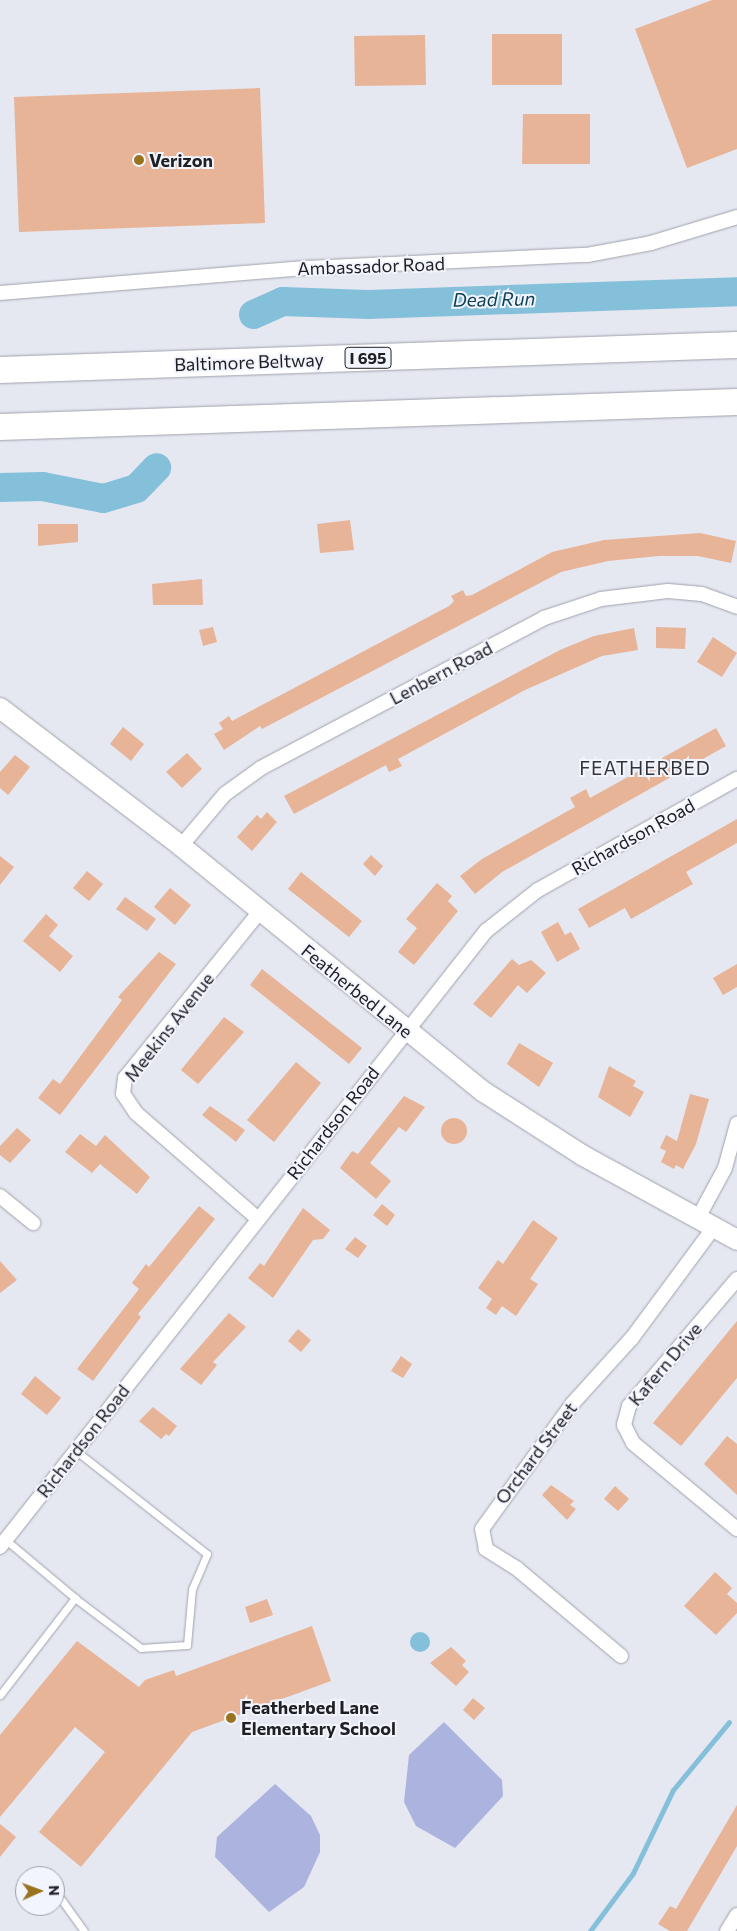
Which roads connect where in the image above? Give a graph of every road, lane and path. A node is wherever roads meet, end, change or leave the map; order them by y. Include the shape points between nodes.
1 (737, 217) edge
2 (0, 294) edge
3 (737, 345) edge
4 (0, 370) edge
5 (737, 402) edge
6 (0, 427) edge
7 (737, 607) edge
8 (0, 708) edge
9 (737, 779) edge
10 (181, 846) junction
11 (260, 911) junction
12 (406, 1030) junction
13 (737, 1124) edge
14 (0, 1196) edge
15 (258, 1219) junction
16 (33, 1223) dead end
17 (706, 1223) junction
18 (737, 1240) edge
19 (736, 1283) edge
20 (75, 1450) junction
21 (737, 1529) edge
22 (3, 1543) edge
23 (75, 1598) junction
24 (621, 1656) dead end
25 (0, 1695) edge
26 (65, 1905) edge
27 (737, 1915) edge
28 (84, 1931) edge
29 (727, 1931) edge

1 - 2 street, Ambassador Road via 651,243 586,255 307,268
3 - 4 highway, Baltimore Beltway / I 695
5 - 6 highway
7 - 10 street, Lenbern Road via 702,594 668,591 601,599 544,618 261,768 225,794
8 - 10 street, Featherbed Lane
9 - 12 street, Richardson Road via 517,904 486,931
10 - 11 street, Featherbed Lane
11 - 12 street, Featherbed Lane
11 - 15 street, Meekins Avenue via 125,1078 123,1089 136,1113
12 - 15 street, Richardson Road
12 - 17 street, Featherbed Lane via 521,1118
13 - 17 street, Orchard Street
14 - 16 street
15 - 20 street, Richardson Road
17 - 18 street, Featherbed Lane
17 - 24 street, Orchard Street via 632,1338 573,1403 482,1529 486,1549 516,1568
19 - 21 street, Kafern Drive via 628,1406 624,1425 633,1443
20 - 22 street, Richardson Road
20 - 23 lane via 207,1554 192,1589 187,1645 141,1648
22 - 23 lane
23 - 25 lane
26 - 28 lane
27 - 29 street

